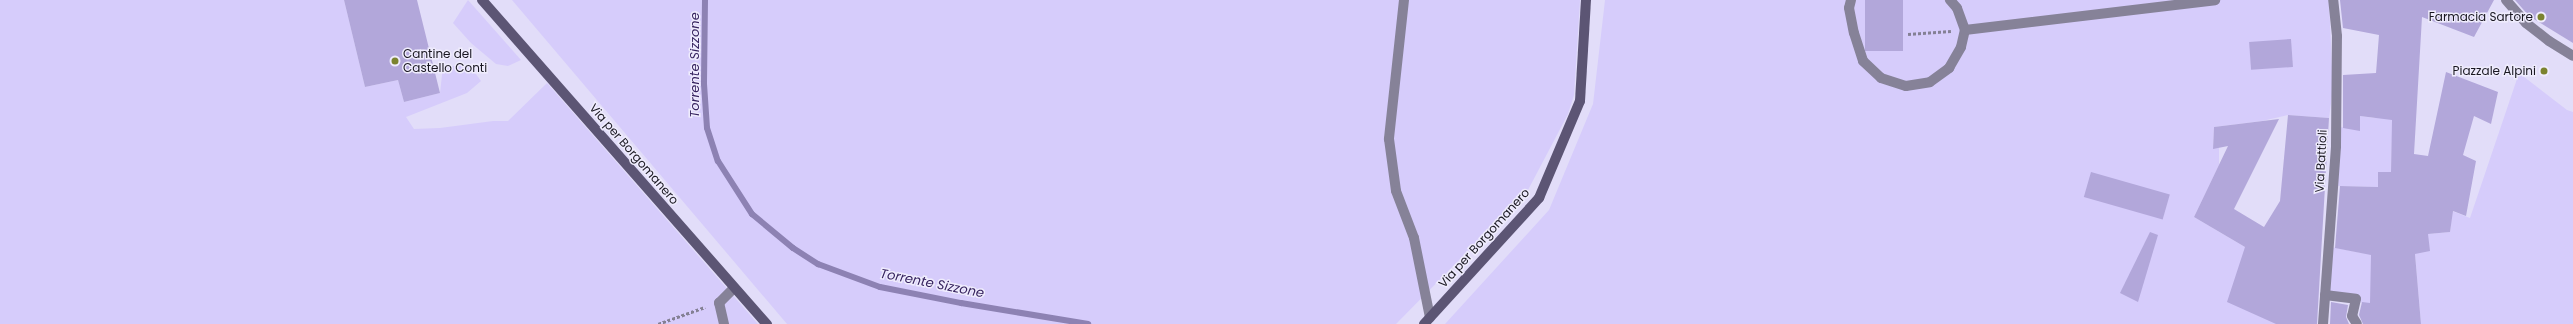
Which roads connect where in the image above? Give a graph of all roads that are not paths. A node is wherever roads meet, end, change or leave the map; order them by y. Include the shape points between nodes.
1 (482, 0) edge
2 (1404, 0) edge
3 (1586, 0) edge
4 (1851, 0) edge
5 (1950, 0) edge
6 (2215, 0) edge
7 (2333, 0) edge
8 (2506, 0) edge
9 (1965, 30) junction
10 (2573, 56) edge
11 (734, 288) junction
12 (2325, 295) junction
13 (1427, 320) edge
14 (724, 324) edge
15 (767, 324) edge
16 (2322, 324) edge
17 (2357, 324) edge

1 - 11 main road, Via per Borgomanero
2 - 13 street via 1389,139 1396,191 1414,238
3 - 13 main road, Via per Borgomanero via 1580,101 1539,198
4 - 9 street via 1849,8 1854,34 1863,61 1881,78 1906,86 1930,82 1949,68 1961,47
5 - 9 street via 1957,8
6 - 9 street
7 - 12 street, Via Battioli via 2337,36 2336,146
8 - 10 street via 2526,23
11 - 14 street via 719,303
11 - 15 main road, Via per Borgomanero
12 - 16 street, Via Battioli
12 - 17 street via 2356,299 2352,316

